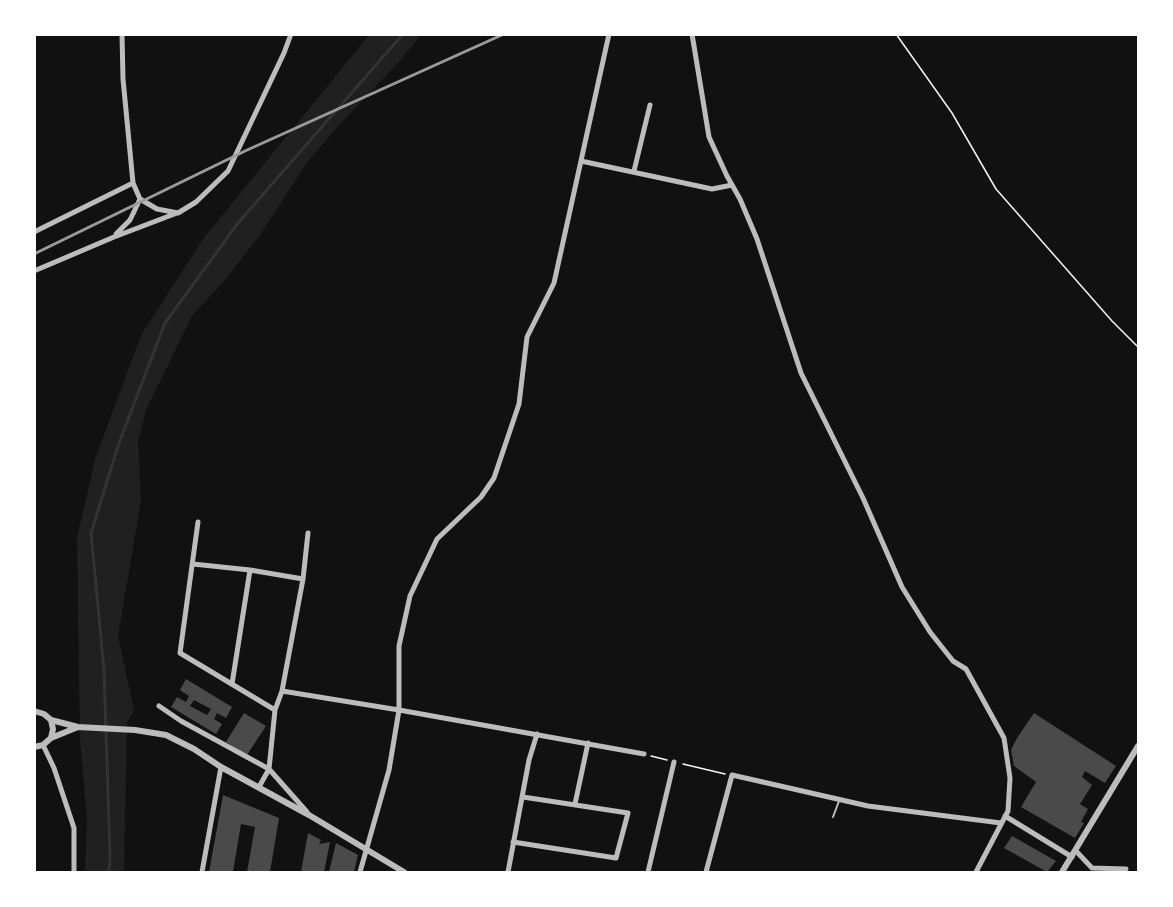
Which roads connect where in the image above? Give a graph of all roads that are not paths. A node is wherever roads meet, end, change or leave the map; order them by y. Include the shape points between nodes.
1 (122, 34) edge
2 (291, 34) edge
3 (609, 34) edge
4 (692, 34) edge
5 (650, 105) dead end
6 (581, 161) junction
7 (634, 171) junction
8 (133, 183) junction
9 (732, 185) junction
10 (140, 199) junction
11 (178, 213) junction
12 (34, 232) edge
13 (114, 237) junction
14 (34, 272) edge
15 (198, 522) dead end
16 (308, 532) dead end
17 (193, 564) junction
18 (250, 570) junction
19 (303, 579) junction
20 (232, 684) junction
21 (282, 691) junction
22 (159, 706) dead end
23 (399, 710) junction
24 (34, 711) edge
25 (275, 711) junction
26 (51, 720) junction
27 (81, 727) junction
28 (537, 734) junction
29 (51, 738) junction
30 (588, 743) junction
31 (43, 745) junction
32 (1138, 746) edge
33 (34, 747) edge
34 (644, 754) road end
35 (674, 762) road end
36 (221, 767) junction
37 (269, 769) junction
38 (259, 787) junction
39 (523, 797) junction
40 (840, 798) junction
41 (575, 804) junction
42 (310, 816) junction
43 (1005, 816) junction
44 (834, 817) dead end
45 (1001, 823) junction
46 (513, 842) junction
47 (366, 849) junction
48 (1074, 854) junction
49 (1126, 869) dead end
50 (1093, 870) edge
51 (74, 873) edge
52 (202, 873) edge
53 (360, 873) edge
54 (404, 873) edge
55 (508, 873) edge
56 (648, 873) edge
57 (706, 873) edge
58 (976, 873) edge
59 (1062, 873) edge

1 - 8 street
2 - 11 street via 228,171
3 - 6 street
4 - 9 street via 709,137
5 - 7 street
6 - 7 street
6 - 23 street via 554,282 527,337 519,405 494,478 481,497 436,539 410,596 399,646
7 - 9 street via 712,189
8 - 10 street
8 - 12 street
9 - 43 street via 757,239 801,373 902,587 935,639 953,661 966,669 1005,738 1010,778
10 - 11 street via 157,209
10 - 13 street via 130,220
11 - 13 street
13 - 14 street
15 - 17 street
16 - 19 street
17 - 18 street
17 - 20 street via 180,653
18 - 19 street
18 - 20 street
19 - 21 street
20 - 25 street
21 - 23 street
21 - 25 street
22 - 37 street
23 - 28 street
23 - 47 street via 389,770
24 - 26 street
25 - 37 street
26 - 27 street
26 - 29 street
27 - 29 street
27 - 36 street via 166,735
28 - 30 street
28 - 39 street
29 - 31 street
30 - 34 street
30 - 41 street
31 - 33 street
31 - 51 street via 74,828
32 - 48 street
35 - 56 street
36 - 38 street
36 - 52 street
37 - 38 street
37 - 42 street
38 - 42 street
39 - 41 street
39 - 46 street
40 - 44 lane
40 - 45 street via 868,806
40 - 57 street via 732,775
41 - 46 street via 628,813 616,858
42 - 47 street
43 - 45 street
43 - 48 street
45 - 58 street
46 - 55 street
47 - 53 street
47 - 54 street
48 - 50 street
48 - 59 street
49 - 50 street

